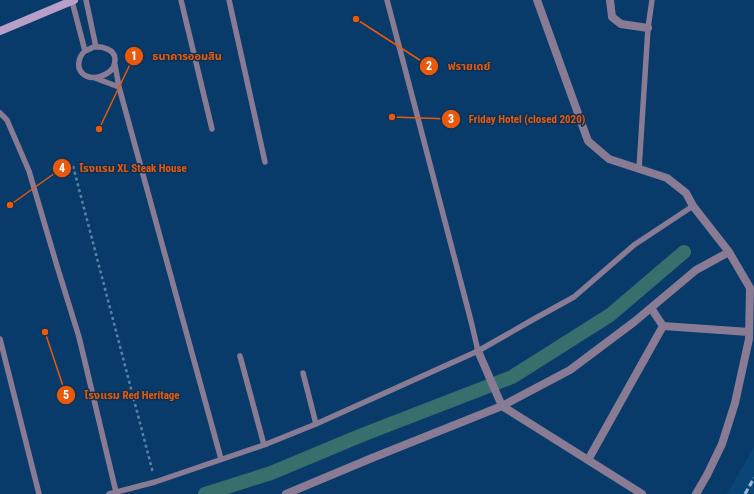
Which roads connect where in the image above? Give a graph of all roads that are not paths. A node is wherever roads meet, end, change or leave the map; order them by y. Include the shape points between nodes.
1 (73, 0) edge
2 (86, 0) edge
3 (181, 0) edge
4 (229, 0) edge
5 (387, 0) edge
6 (537, 0) edge
7 (610, 0) edge
8 (652, 0) edge
9 (648, 28) junction
10 (0, 31) edge
11 (96, 47) junction
12 (86, 51) junction
13 (114, 65) junction
14 (93, 77) junction
15 (119, 87) junction
16 (0, 113) edge
17 (212, 129) dead end
18 (266, 162) dead end
19 (639, 169) junction
20 (693, 206) junction
21 (729, 252) junction
22 (651, 308) junction
23 (663, 326) junction
24 (751, 336) edge
25 (0, 339) edge
26 (478, 351) junction
27 (240, 356) dead end
28 (303, 373) dead end
29 (502, 406) junction
30 (316, 424) junction
31 (264, 445) junction
32 (221, 459) junction
33 (588, 460) junction
34 (113, 493) edge
35 (39, 494) edge
36 (286, 494) edge
37 (642, 494) edge
38 (696, 494) edge

1 - 10 main road
1 - 12 lane
2 - 11 lane
3 - 17 lane
4 - 18 lane
5 - 26 lane
6 - 19 street via 588,141 609,159
7 - 9 street via 612,17 621,24
8 - 9 lane
9 - 19 lane
11 - 12 lane
11 - 13 lane via 101,46 111,51 115,56
12 - 14 lane via 80,57 78,65 82,73
13 - 14 lane via 110,72
13 - 15 lane
14 - 15 lane
15 - 32 lane
16 - 34 lane via 7,120 29,171 79,337
19 - 20 street via 667,178 686,193
20 - 21 street
20 - 26 lane via 634,245 574,297
21 - 22 street via 696,270
21 - 24 street via 750,288
22 - 23 street
22 - 29 street via 570,370
23 - 24 street
23 - 33 street
24 - 38 street via 722,444
25 - 35 lane
26 - 29 street
26 - 30 lane
27 - 31 lane
28 - 30 lane
29 - 33 street
29 - 36 street
30 - 31 lane
31 - 32 lane
32 - 34 lane via 155,482
33 - 37 street

